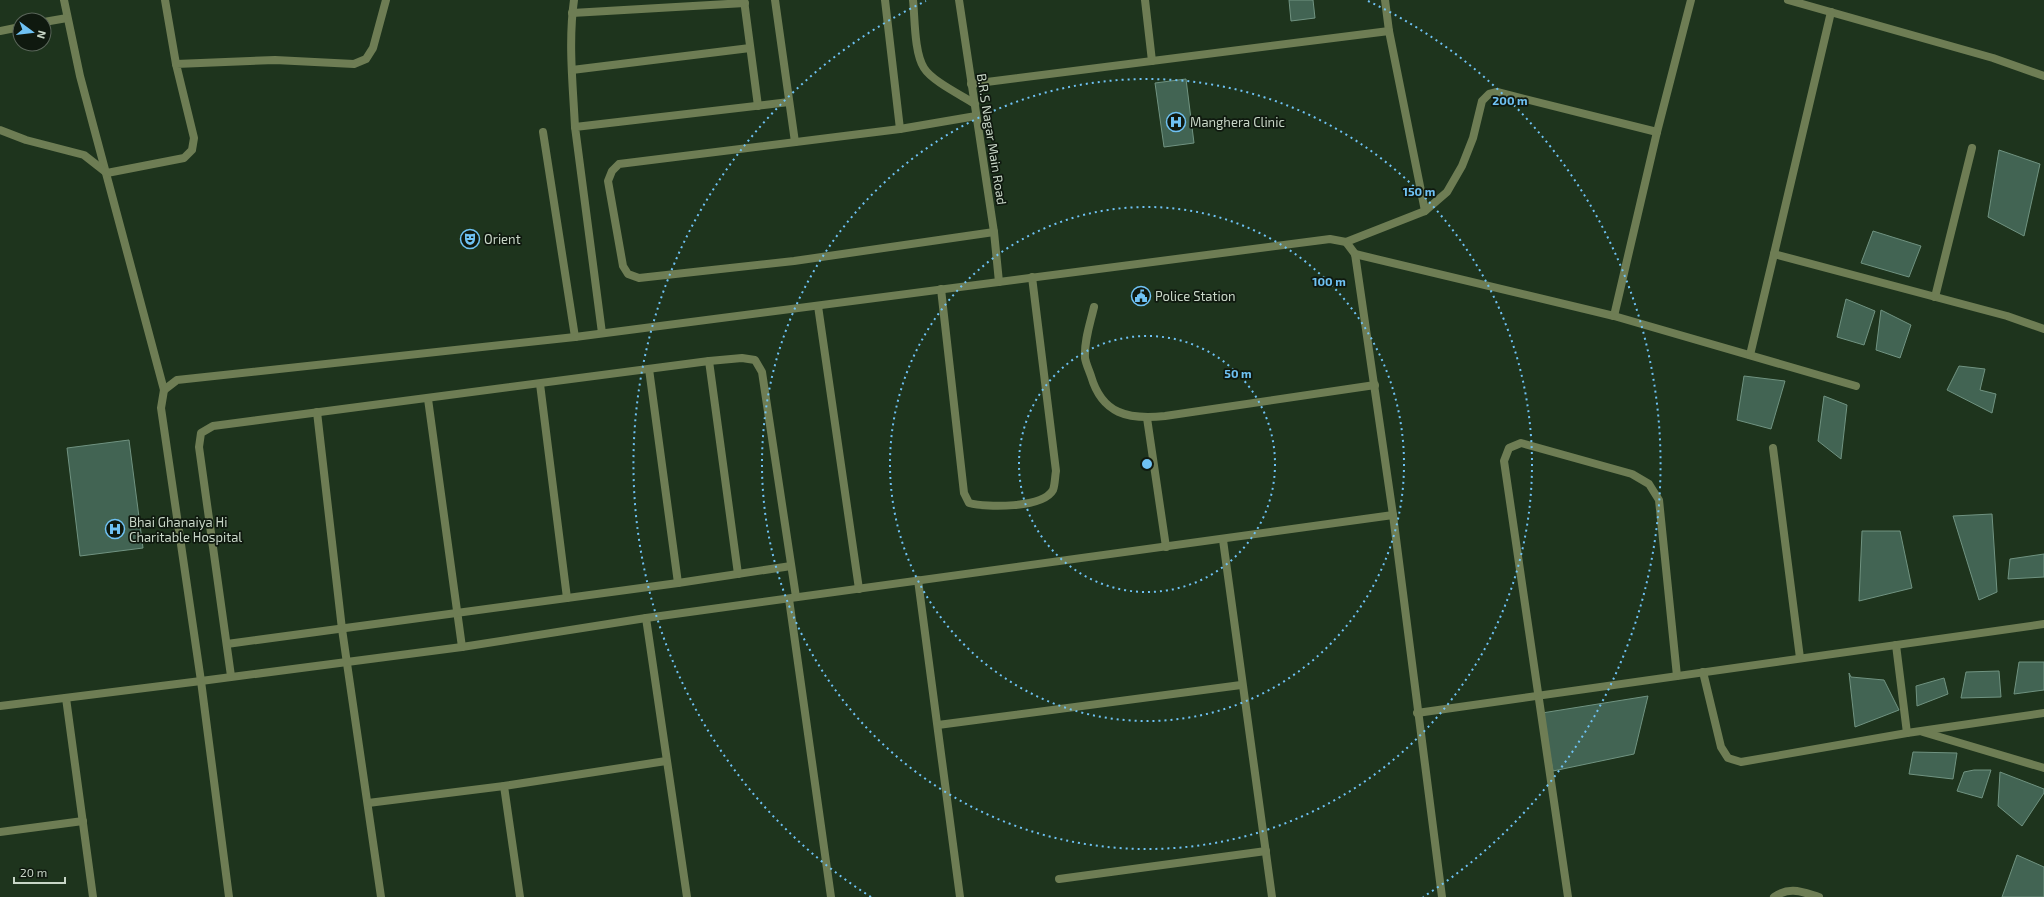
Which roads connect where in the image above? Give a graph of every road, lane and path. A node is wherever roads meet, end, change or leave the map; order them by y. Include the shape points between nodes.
1 (64, 0) edge
2 (164, 0) edge
3 (386, 0) edge
4 (574, 0) edge
5 (775, 0) edge
6 (885, 0) edge
7 (913, 0) edge
8 (959, 0) edge
9 (1145, 0) edge
10 (1385, 0) edge
11 (1691, 0) edge
12 (1788, 0) edge
13 (744, 2) edge
14 (1832, 12) junction
15 (572, 13) junction
16 (67, 18) junction
17 (52, 21) edge
18 (12, 29) edge
19 (0, 31) edge
20 (1389, 31) junction
21 (750, 48) junction
22 (1152, 61) junction
23 (176, 64) junction
24 (572, 70) junction
25 (2044, 76) edge
26 (971, 84) junction
27 (789, 102) junction
28 (974, 104) junction
29 (758, 106) junction
30 (976, 116) junction
31 (575, 127) junction
32 (900, 129) junction
33 (0, 130) edge
34 (544, 132) dead end
35 (1656, 132) junction
36 (795, 142) junction
37 (1972, 148) dead end
38 (107, 173) junction
39 (1425, 212) junction
40 (994, 232) junction
41 (1346, 242) junction
42 (1355, 254) junction
43 (1774, 254) junction
44 (1032, 277) junction
45 (999, 282) junction
46 (941, 289) junction
47 (1935, 297) junction
48 (818, 306) junction
49 (1094, 307) dead end
50 (1614, 316) junction
51 (2044, 329) edge
52 (602, 333) junction
53 (575, 336) junction
54 (1750, 355) junction
55 (709, 362) junction
56 (650, 369) junction
57 (540, 384) junction
58 (1375, 385) junction
59 (1856, 386) dead end
60 (164, 390) junction
61 (428, 399) junction
62 (317, 412) junction
63 (1147, 418) junction
64 (1773, 448) dead end
65 (1393, 515) junction
66 (1223, 540) junction
67 (1166, 547) junction
68 (791, 566) junction
69 (738, 574) junction
70 (918, 580) junction
71 (678, 583) junction
72 (859, 589) junction
73 (567, 598) junction
74 (793, 598) junction
75 (458, 612) junction
76 (646, 618) junction
77 (2044, 624) edge
78 (342, 630) junction
79 (227, 644) junction
80 (1896, 645) junction
81 (462, 647) junction
82 (1800, 658) junction
83 (347, 662) junction
84 (1703, 672) junction
85 (231, 676) junction
86 (1677, 676) junction
87 (201, 681) junction
88 (1241, 685) junction
89 (1537, 697) junction
90 (66, 698) junction
91 (0, 706) edge
92 (1417, 713) junction
93 (2044, 713) edge
94 (938, 725) junction
95 (1920, 732) junction
96 (1907, 733) junction
97 (666, 761) junction
98 (2044, 768) edge
99 (504, 786) junction
100 (368, 803) junction
101 (83, 821) junction
102 (0, 832) edge
103 (1266, 851) junction
104 (1059, 879) dead end
105 (93, 897) edge
106 (229, 897) edge
107 (381, 897) edge
108 (520, 897) edge
109 (687, 897) edge
110 (831, 897) edge
111 (960, 897) edge
112 (1272, 897) edge
113 (1442, 897) edge
114 (1568, 897) edge
115 (1774, 897) edge
116 (1819, 897) edge

1 - 16 street
2 - 23 street
3 - 23 street via 373,48 366,59 354,64 275,60
4 - 15 street
5 - 27 street
6 - 32 street
7 - 28 street via 919,54 924,68
8 - 26 street, B.R.S Nagar Main Road
9 - 22 street
10 - 20 street
11 - 35 street
12 - 14 street
13 - 15 street
13 - 21 street
14 - 25 street via 1993,58
14 - 43 street
15 - 24 street
16 - 17 street
16 - 38 street
18 - 19 street
20 - 22 street
20 - 39 street
21 - 24 street
21 - 29 street
22 - 26 street
23 - 38 street via 194,138 192,150 184,158
24 - 31 street
26 - 28 street, B.R.S Nagar Main Road
27 - 29 street
27 - 36 street
28 - 30 street, B.R.S Nagar Main Road
29 - 31 street
30 - 32 street
30 - 40 street, B.R.S Nagar Main Road
31 - 52 street
32 - 36 street
33 - 38 street via 26,140 84,155
34 - 53 street
35 - 39 street via 1497,92 1489,94 1482,101 1473,138 1462,166 1447,192
35 - 50 street
36 - 40 street via 619,164 612,171 608,181 623,266 628,274 638,278 794,261
37 - 47 street
38 - 60 street
39 - 41 street
40 - 45 street, B.R.S Nagar Main Road
41 - 42 street
41 - 44 street via 1330,239
42 - 50 street
42 - 58 street
43 - 47 street
43 - 54 street
44 - 45 street
44 - 46 street via 1056,471 1053,489 1043,499 1027,503 981,506 970,503 964,493
45 - 46 street
46 - 48 street
47 - 51 street via 2007,316
48 - 52 street
48 - 72 street
49 - 63 street via 1087,334 1085,359 1094,386 1106,405 1127,415
50 - 54 street
52 - 53 street
53 - 60 street via 177,380
54 - 59 street
55 - 56 street
55 - 68 street via 742,358 755,360 762,372
55 - 69 street
56 - 57 street
56 - 71 street
57 - 61 street
57 - 73 street
58 - 63 street
58 - 65 street
60 - 87 street via 161,408
61 - 62 street
61 - 75 street
62 - 78 street
62 - 79 street via 213,426 201,433 199,447
63 - 67 street
64 - 82 street
65 - 66 street
65 - 92 street
66 - 67 street
66 - 88 street
67 - 70 street
68 - 69 street
68 - 74 street
69 - 71 street
70 - 72 street
70 - 94 street
71 - 73 street
72 - 74 street
73 - 75 street
74 - 76 street
74 - 110 street
75 - 78 street
75 - 81 street
76 - 81 street
76 - 97 street
77 - 80 street
78 - 79 street
78 - 83 street
79 - 85 street
80 - 82 street
80 - 96 street
81 - 83 street
82 - 84 street
83 - 85 street
83 - 100 street
84 - 86 street
84 - 96 street via 1721,747 1728,758 1741,762
85 - 87 street
86 - 89 street
86 - 89 street via 1660,500 1650,484 1632,474 1521,443 1509,448 1504,461
87 - 90 street
87 - 106 street
88 - 94 street
88 - 103 street
89 - 92 street
89 - 114 street
90 - 91 street
90 - 101 street
92 - 113 street
93 - 95 street
94 - 111 street
95 - 96 street
95 - 98 street
97 - 99 street
97 - 109 street
99 - 100 street
99 - 108 street
100 - 107 street
101 - 102 street
101 - 105 street
103 - 104 street
103 - 112 street
115 - 116 street via 1786,890

